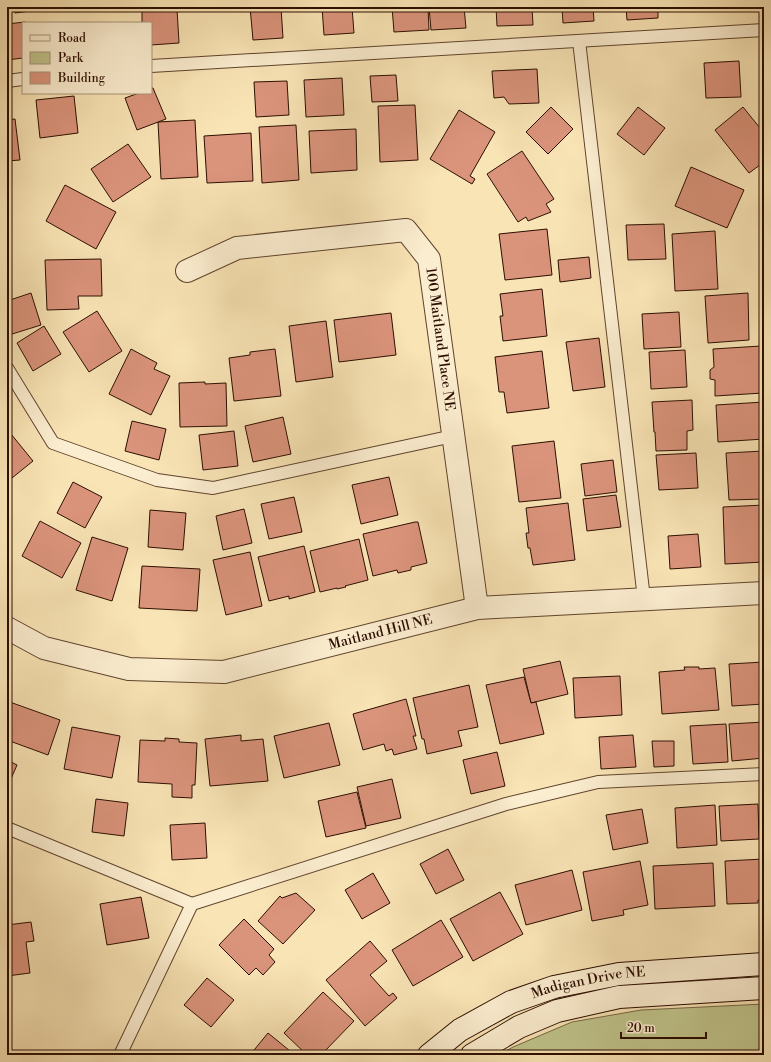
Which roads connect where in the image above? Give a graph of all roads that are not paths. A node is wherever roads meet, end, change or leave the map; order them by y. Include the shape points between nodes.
1 (764, 30) edge
2 (580, 41) junction
3 (152, 66) edge
4 (22, 79) edge
5 (7, 81) edge
6 (187, 271) dead end
7 (7, 368) edge
8 (453, 436) junction
9 (764, 592) edge
10 (644, 599) junction
11 (477, 608) junction
12 (7, 628) edge
13 (764, 774) edge
14 (7, 828) edge
15 (192, 904) junction
16 (764, 964) edge
17 (764, 988) edge
18 (120, 1055) edge
19 (429, 1055) edge
20 (472, 1055) edge

1 - 2 lane
2 - 3 lane
2 - 10 lane
4 - 5 lane
6 - 8 street, 100 Maitland Place NE via 237,248 406,230 429,259
7 - 8 lane via 53,443 157,480 213,488
8 - 11 street, 100 Maitland Place NE
9 - 10 street, Maitland Hill NE
10 - 11 street, Maitland Hill NE
11 - 12 street, Maitland Hill NE via 224,672 129,669 44,648
13 - 15 lane via 598,782 506,804
14 - 15 lane
15 - 18 lane
16 - 19 street, Madigan Drive NE via 619,974 554,987 511,1002 460,1030
17 - 20 street, Madigan Drive NE via 619,997 557,1011 519,1027

